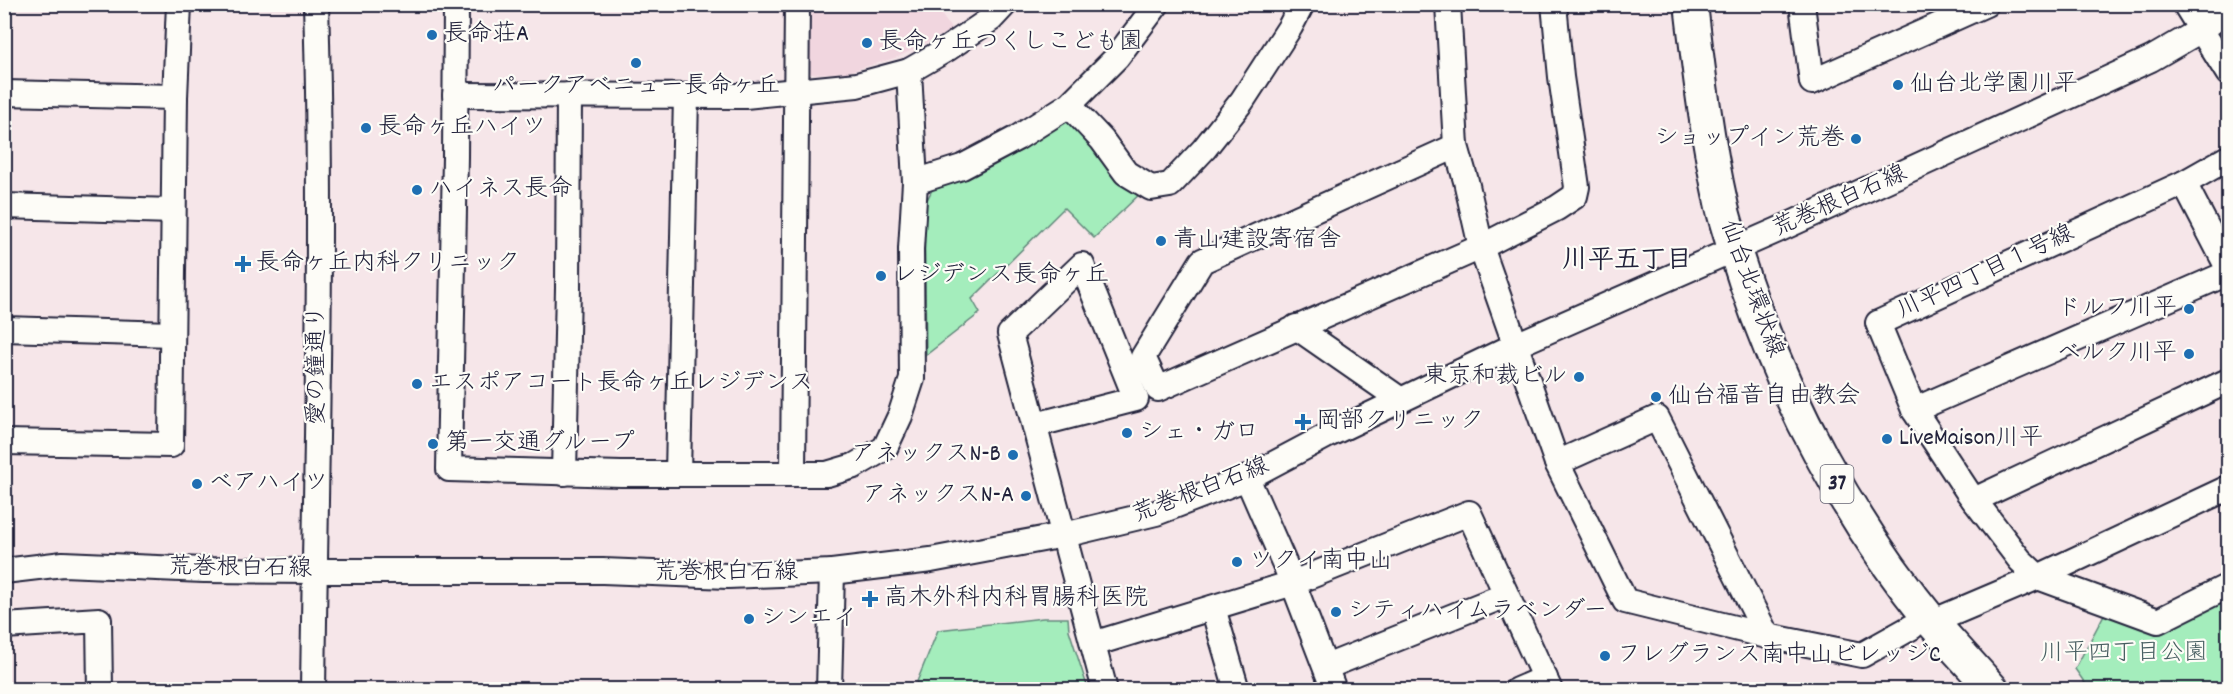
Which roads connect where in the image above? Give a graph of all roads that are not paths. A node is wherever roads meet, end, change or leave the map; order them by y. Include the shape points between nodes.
1 (179, 4) edge
2 (316, 4) edge
3 (456, 4) edge
4 (797, 4) edge
5 (1005, 4) edge
6 (1157, 4) edge
7 (1302, 4) edge
8 (1448, 4) edge
9 (1554, 4) edge
10 (1670, 4) edge
11 (1691, 4) edge
12 (1802, 4) edge
13 (1986, 4) edge
14 (2185, 4) edge
15 (2229, 10) edge
16 (2201, 30) junction
17 (909, 71) junction
18 (2229, 73) edge
19 (796, 92) junction
20 (4, 93) edge
21 (456, 94) junction
22 (569, 95) junction
23 (686, 96) junction
24 (175, 97) junction
25 (1069, 105) junction
26 (1456, 146) junction
27 (2229, 158) edge
28 (915, 182) junction
29 (2184, 183) junction
30 (4, 206) edge
31 (173, 211) junction
32 (1482, 247) junction
33 (1726, 252) junction
34 (2229, 268) edge
35 (2229, 273) edge
36 (1296, 327) junction
37 (4, 329) edge
38 (172, 334) junction
39 (1516, 345) junction
40 (2229, 381) edge
41 (1401, 400) junction
42 (1914, 410) junction
43 (1035, 425) junction
44 (4, 442) edge
45 (1557, 463) junction
46 (564, 473) junction
47 (794, 473) junction
48 (678, 474) junction
49 (1247, 478) junction
50 (2229, 488) edge
51 (1974, 501) junction
52 (1064, 535) junction
53 (4, 571) edge
54 (315, 571) junction
55 (832, 572) junction
56 (2038, 577) junction
57 (1293, 583) junction
58 (2229, 586) edge
59 (1506, 595) junction
60 (1213, 608) junction
61 (1922, 625) junction
62 (4, 626) edge
63 (1767, 636) junction
64 (1093, 644) junction
65 (1326, 667) junction
66 (1548, 684) edge
67 (100, 690) edge
68 (313, 690) edge
69 (829, 690) edge
70 (1105, 690) edge
71 (1237, 690) edge
72 (1334, 690) edge
73 (1516, 690) edge
74 (1966, 690) edge
75 (1993, 690) edge

1 - 24 street
2 - 54 street, 愛の鐘通り
3 - 21 street
4 - 19 street
5 - 17 street via 991,19
6 - 25 street via 1117,57
7 - 25 street via 1242,101 1170,185 1151,188 1126,173
8 - 26 street
9 - 32 street via 1575,196
10 - 33 main road, 仙台北環状線 / 37 via 1687,136
11 - 33 main road, 仙台北環状線 / 37 via 1703,113 1723,209
12 - 13 street via 1812,82
14 - 16 street
15 - 16 street, 荒巻根白石線
16 - 18 street
16 - 33 street, 荒巻根白石線 via 2151,60
17 - 19 street via 857,85
17 - 28 street
19 - 23 street
19 - 47 street
20 - 24 street
21 - 22 street
21 - 46 street via 450,469
22 - 23 street
22 - 46 street
23 - 48 street
24 - 31 street
25 - 28 street via 962,167
26 - 32 street
26 - 36 street via 1202,261 1143,357 1158,389
27 - 29 street, 川平四丁目１号線
28 - 47 street via 911,242 912,379 900,416 885,447 854,466 827,474
29 - 34 street
29 - 42 street, 川平四丁目１号線 via 1878,323
30 - 31 street
31 - 38 street
32 - 36 street
32 - 39 street
33 - 39 street, 荒巻根白石線
33 - 61 main road, 仙台北環状線 / 37 via 1760,368 1801,459 1851,542
35 - 42 street
36 - 41 street
37 - 38 street
38 - 44 street via 171,444
39 - 41 street, 荒巻根白石線
39 - 45 street
40 - 51 street
41 - 49 street, 荒巻根白石線
42 - 51 street, 川平四丁目１号線
43 - 43 street via 1010,334 1082,265 1136,399
43 - 52 street
45 - 63 street via 1625,601
45 - 63 street via 1657,418
46 - 48 street
47 - 48 street
49 - 52 street, 荒巻根白石線 via 1156,513
49 - 57 street
50 - 56 street
51 - 56 street, 川平四丁目１号線
52 - 55 street, 荒巻根白石線 via 931,560
52 - 64 street
53 - 54 street, 荒巻根白石線 via 63,564
54 - 55 street, 荒巻根白石線 via 603,571 728,576
54 - 68 street, 愛の鐘通り
55 - 69 street
56 - 58 street, 川平四丁目１号線 via 2158,621
56 - 61 street
57 - 59 street via 1469,513
57 - 60 street
57 - 65 street
59 - 65 street
59 - 66 street
60 - 64 street
60 - 71 street
61 - 63 street via 1862,655
61 - 74 main road, 仙台北環状線 / 37
61 - 75 main road, 仙台北環状線 / 37
62 - 67 street via 99,620
64 - 70 street
65 - 72 street
66 - 73 street

